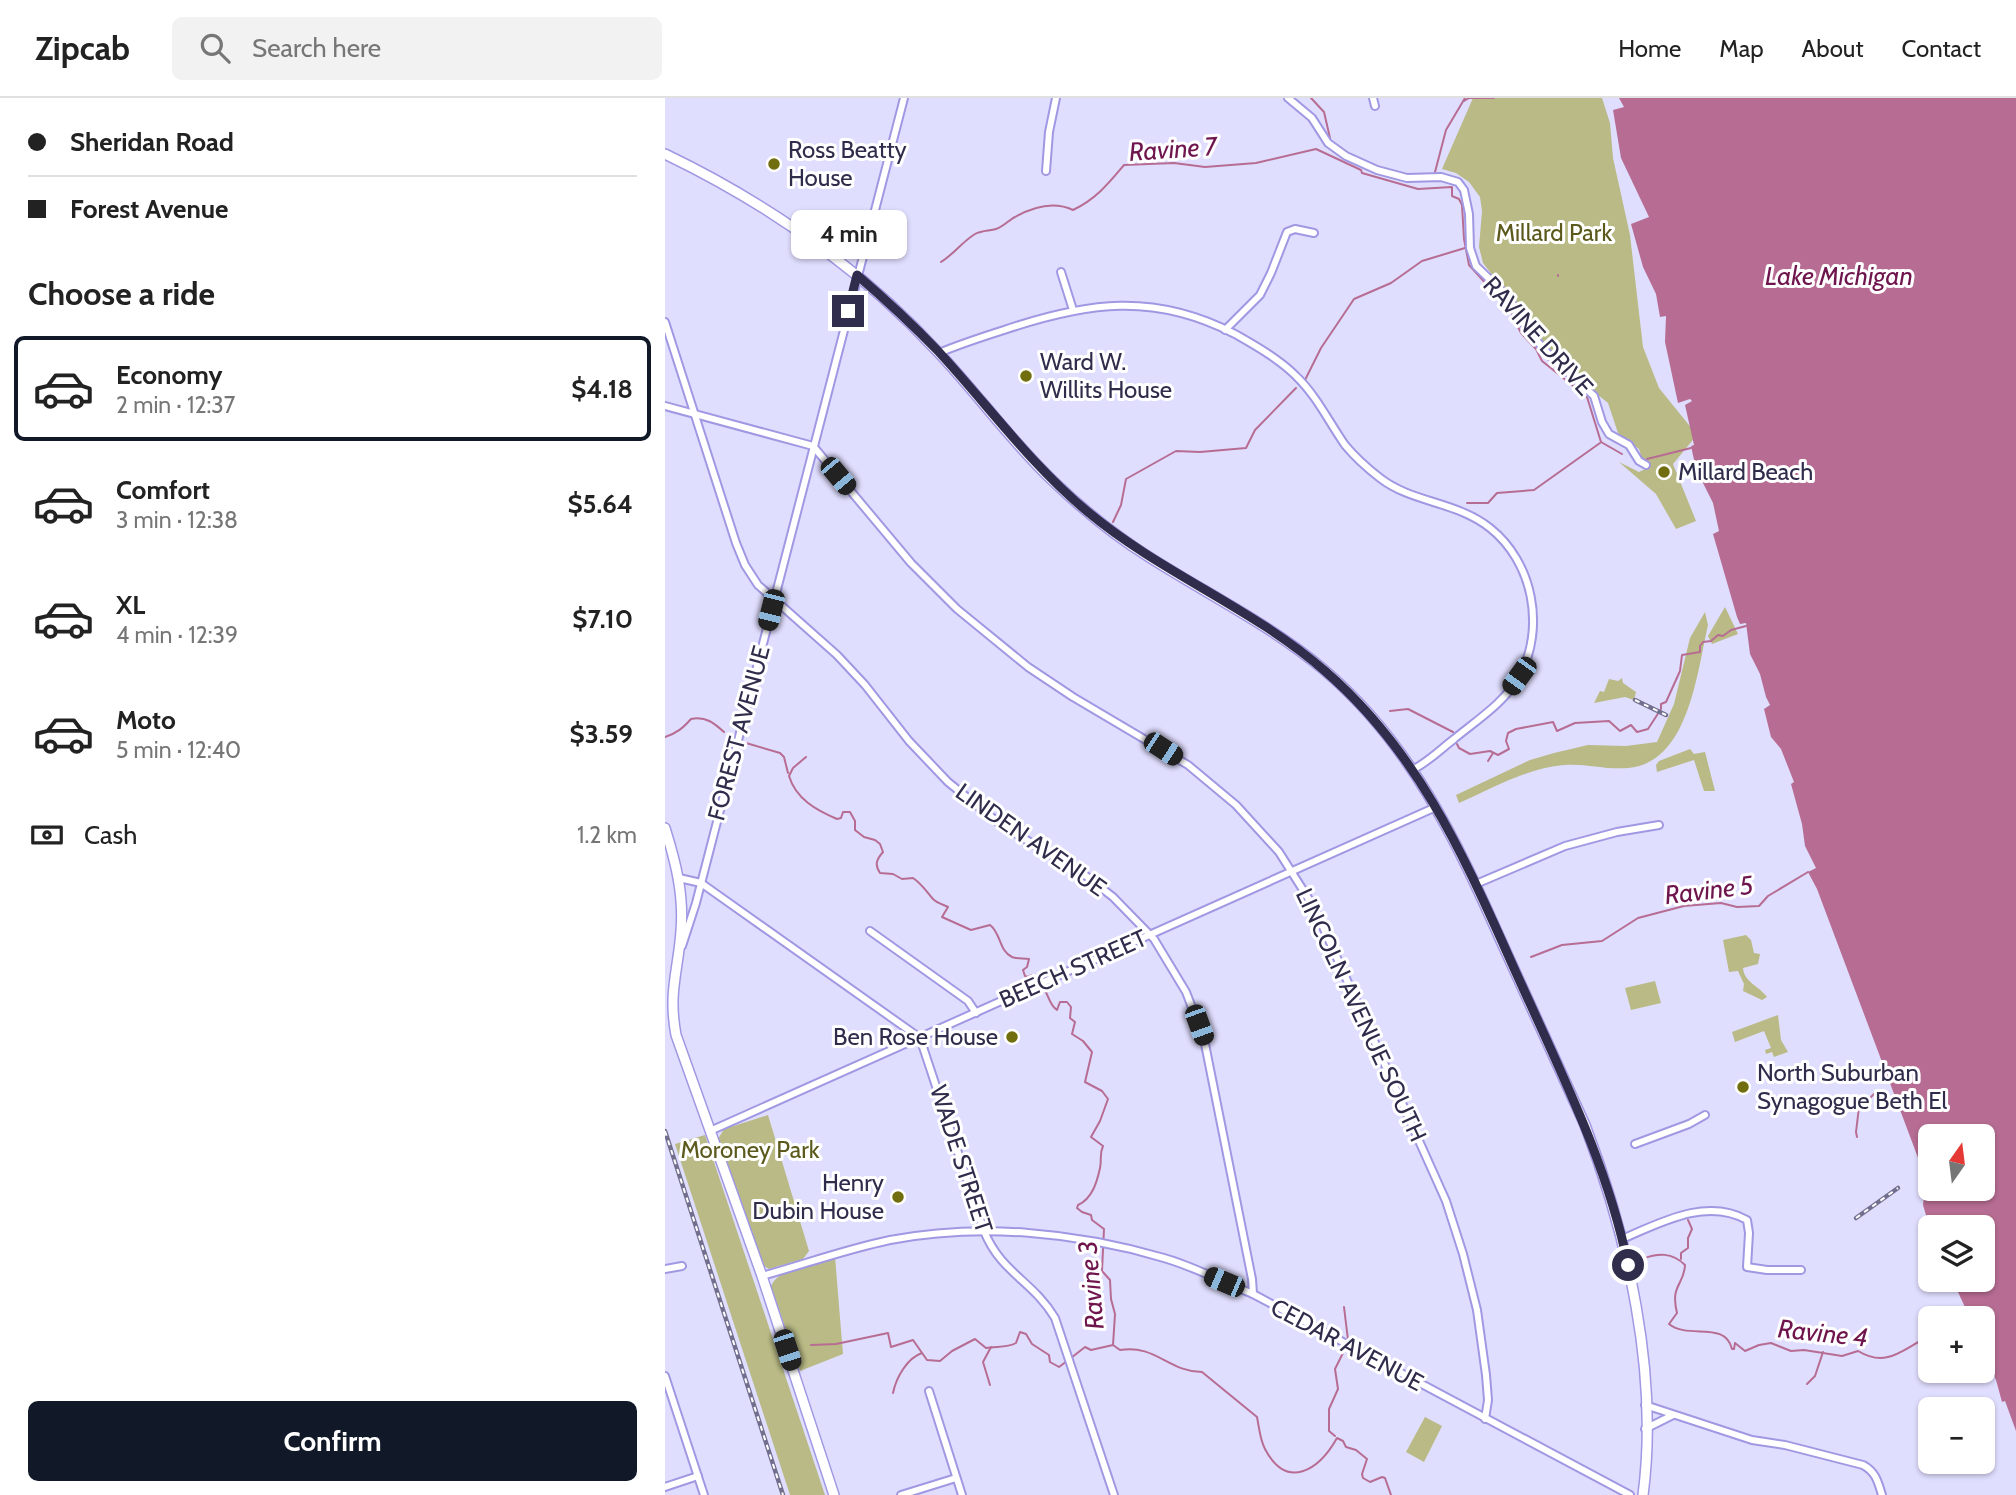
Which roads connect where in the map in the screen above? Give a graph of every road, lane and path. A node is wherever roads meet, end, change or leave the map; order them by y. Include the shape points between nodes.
1 (904, 98) edge
2 (1056, 98) edge
3 (1288, 98) edge
4 (1373, 98) edge
5 (1375, 106) dead end
6 (665, 154) edge
7 (1046, 171) dead end
8 (1314, 233) dead end
9 (1061, 272) dead end
10 (857, 275) junction
11 (1073, 310) junction
12 (665, 322) edge
13 (1226, 330) junction
14 (939, 353) junction
15 (665, 406) edge
16 (695, 414) junction
17 (813, 446) junction
18 (1646, 465) dead end
19 (773, 600) junction
20 (1412, 770) junction
21 (1436, 807) junction
22 (1659, 825) dead end
23 (665, 828) edge
24 (1292, 871) junction
25 (679, 878) junction
26 (701, 883) junction
27 (1476, 884) junction
28 (870, 931) dead end
29 (1149, 935) junction
30 (677, 960) junction
31 (976, 1013) junction
32 (920, 1038) junction
33 (1705, 1115) dead end
34 (710, 1131) junction
35 (1635, 1144) dead end
36 (984, 1231) junction
37 (1622, 1239) junction
38 (682, 1266) dead end
39 (665, 1269) edge
40 (1801, 1270) dead end
41 (762, 1276) junction
42 (1253, 1294) junction
43 (665, 1376) edge
44 (929, 1391) dead end
45 (1645, 1405) junction
46 (1673, 1415) junction
47 (1485, 1419) junction
48 (1646, 1429) junction
49 (698, 1476) junction
50 (955, 1478) junction
51 (665, 1487) edge
52 (704, 1495) edge
53 (834, 1495) edge
54 (901, 1495) edge
55 (962, 1495) edge
56 (1114, 1495) edge
57 (1630, 1495) edge
58 (1643, 1495) edge
59 (1882, 1495) edge

1 - 10 street, FOREST AVENUE
2 - 7 street
3 - 18 street, RAVINE DRIVE via 1312,118 1328,143 1346,156 1407,178 1441,177 1458,182 1464,190 1476,266 1508,297 1551,357 1594,396 1609,434 1629,444
4 - 5 street
6 - 10 street via 758,204
8 - 13 street via 1287,232 1259,295
9 - 11 street
10 - 14 street
10 - 17 street, FOREST AVENUE
11 - 13 street via 1107,305 1155,308
11 - 14 street
12 - 16 street, LINDEN AVENUE
13 - 20 street via 1299,378 1346,446 1386,483 1455,507 1488,526 1522,565 1531,596 1532,627 1519,676 1487,712
14 - 20 street via 1024,451 1089,513 1148,556 1300,650 1356,700
15 - 16 street
16 - 17 street
16 - 19 street, LINDEN AVENUE via 745,565
17 - 19 street, FOREST AVENUE
17 - 24 street, LINCOLN AVENUE SOUTH via 911,563 957,609 1028,667 1211,783 1256,826
19 - 26 street, FOREST AVENUE
19 - 29 street, LINDEN AVENUE via 837,654 948,782 1000,824 1095,883
20 - 21 street
21 - 24 street, BEECH STREET
21 - 27 street
22 - 27 street via 1565,846
23 - 25 street
24 - 29 street, BEECH STREET
24 - 47 street, LINCOLN AVENUE SOUTH via 1315,909 1446,1201 1479,1321 1486,1375
25 - 26 street
25 - 30 street
26 - 30 street, FOREST AVENUE
26 - 32 street
27 - 37 street via 1585,1125
28 - 31 street via 968,1001
29 - 31 street, BEECH STREET
29 - 42 street, LINDEN AVENUE via 1186,992 1204,1038
30 - 34 street via 673,982 676,1035
31 - 32 street, BEECH STREET
32 - 34 street, BEECH STREET
32 - 36 street, WADE STREET
33 - 35 street
34 - 41 street
36 - 41 street, CEDAR AVENUE via 888,1241
36 - 42 street, CEDAR AVENUE via 1075,1238 1129,1249 1190,1267
36 - 56 street, WADE STREET via 1008,1269 1041,1297 1055,1318
37 - 40 street via 1690,1212 1737,1214 1747,1220 1747,1267
37 - 45 street via 1635,1302
38 - 39 street
41 - 53 street
42 - 47 street, CEDAR AVENUE
43 - 49 street
44 - 50 street
45 - 46 street
45 - 48 street
46 - 48 street
46 - 59 street via 1752,1440 1863,1465 1876,1476
47 - 57 street, CEDAR AVENUE
48 - 58 street
49 - 51 street
49 - 52 street
50 - 54 street
50 - 55 street

